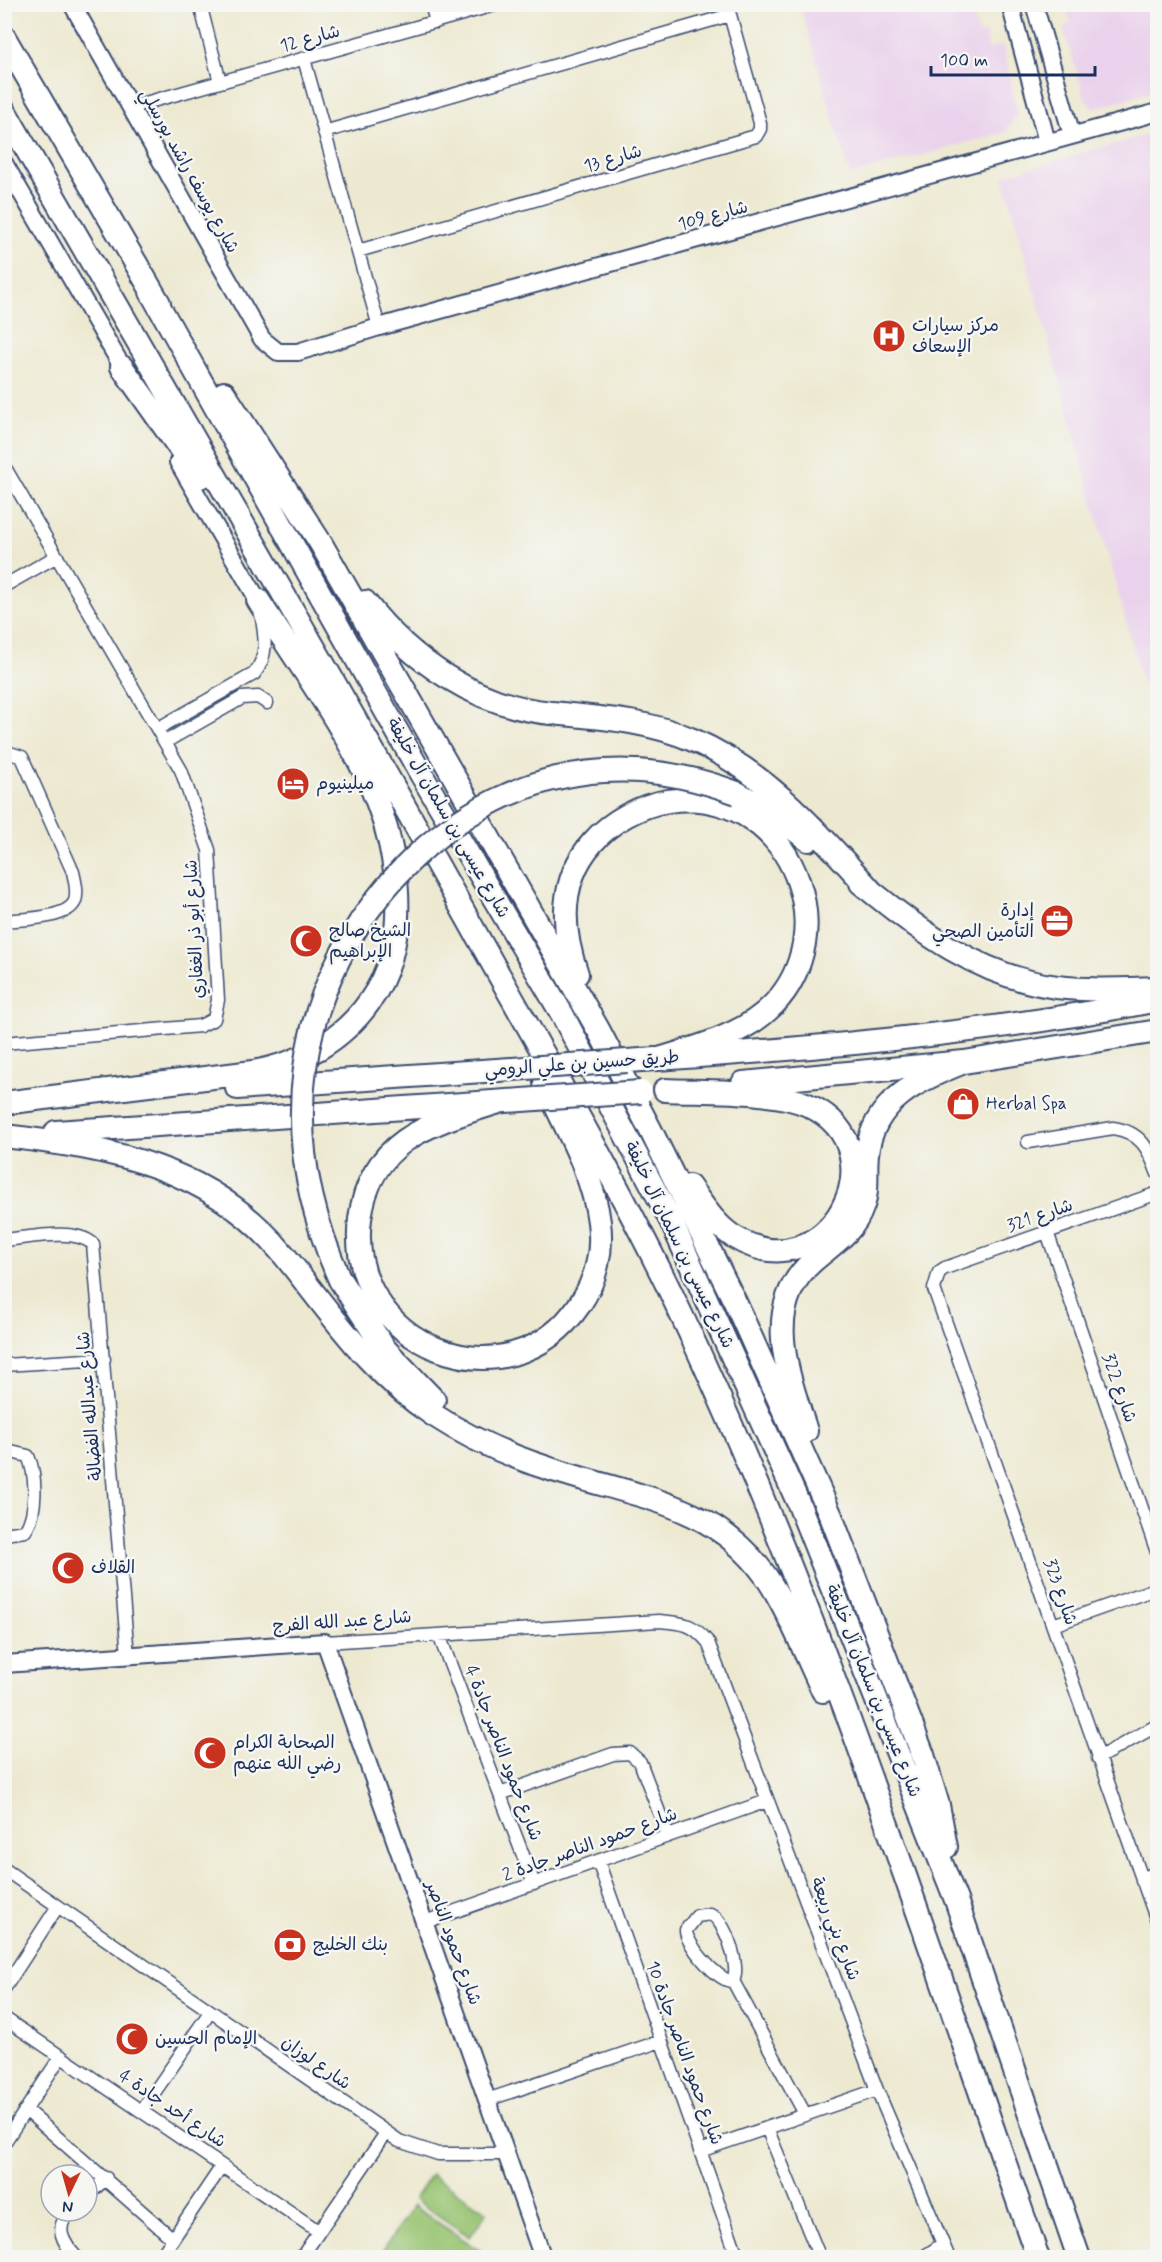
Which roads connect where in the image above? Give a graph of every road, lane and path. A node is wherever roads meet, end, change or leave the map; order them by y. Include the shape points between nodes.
1 (72, 4) edge
2 (200, 4) edge
3 (431, 4) edge
4 (498, 4) edge
5 (1010, 4) edge
6 (1015, 4) edge
7 (1034, 4) edge
8 (728, 10) edge
9 (436, 22) junction
10 (4, 37) edge
11 (304, 59) junction
12 (1053, 68) junction
13 (220, 82) junction
14 (131, 107) junction
15 (4, 110) edge
16 (1158, 112) edge
17 (324, 132) junction
18 (1072, 135) junction
19 (1047, 142) junction
20 (4, 163) edge
21 (358, 251) junction
22 (152, 292) junction
23 (379, 327) junction
24 (278, 352) joint
25 (122, 367) junction
26 (4, 466) edge
27 (320, 542) junction
28 (57, 556) junction
29 (4, 586) edge
30 (258, 600) junction
31 (292, 612) junction
32 (235, 686) junction
33 (157, 729) junction
34 (165, 742) junction
35 (4, 751) edge
36 (872, 892) junction
37 (4, 921) edge
38 (485, 950) junction
39 (1158, 988) edge
40 (1158, 1000) edge
41 (599, 1031) junction
42 (1158, 1031) edge
43 (1158, 1042) edge
44 (4, 1043) edge
45 (1078, 1044) junction
46 (659, 1059) junction
47 (964, 1062) junction
48 (665, 1090) junction
49 (498, 1102) junction
50 (4, 1104) edge
51 (651, 1131) junction
52 (4, 1136) edge
53 (1028, 1142) dead end
54 (1158, 1174) edge
55 (1156, 1198) edge
56 (1047, 1232) junction
57 (4, 1240) edge
58 (939, 1272) joint
59 (104, 1359) junction
60 (4, 1365) edge
61 (507, 1450) junction
62 (4, 1455) edge
63 (831, 1516) junction
64 (4, 1534) edge
65 (1158, 1555) edge
66 (1158, 1588) edge
67 (682, 1623) joint
68 (1053, 1625) junction
69 (439, 1635) junction
70 (326, 1642) junction
71 (128, 1656) junction
72 (4, 1664) edge
73 (1158, 1725) edge
74 (1098, 1758) junction
75 (871, 1784) junction
76 (500, 1794) junction
77 (767, 1801) junction
78 (668, 1836) junction
79 (598, 1861) junction
80 (4, 1869) edge
81 (1158, 1870) edge
82 (1142, 1881) junction
83 (534, 1884) junction
84 (956, 1900) junction
85 (57, 1906) junction
86 (424, 1923) junction
87 (1158, 1924) edge
88 (733, 1981) junction
89 (4, 1989) edge
90 (210, 2012) junction
91 (4, 2018) edge
92 (661, 2041) junction
93 (61, 2056) junction
94 (877, 2090) junction
95 (488, 2100) junction
96 (26, 2110) junction
97 (142, 2110) junction
98 (805, 2115) junction
99 (767, 2128) junction
100 (386, 2133) junction
101 (4, 2143) edge
102 (700, 2151) junction
103 (507, 2154) junction
104 (222, 2166) junction
105 (106, 2178) junction
106 (99, 2185) edge
107 (62, 2223) edge
108 (318, 2231) junction
109 (173, 2239) junction
110 (943, 2244) junction
111 (737, 2257) edge
112 (77, 2258) edge
113 (160, 2258) edge
114 (301, 2258) edge
115 (543, 2258) edge
116 (820, 2258) edge
117 (922, 2258) edge
118 (949, 2258) edge
119 (1038, 2258) edge
120 (1079, 2258) edge

1 - 14 street, شارع يوسف راشد بورسلي
2 - 13 street
3 - 9 street
4 - 9 street, شارع 12
5 - 19 street
6 - 12 street via 1038,80 1049,78
7 - 12 street
8 - 17 street, شارع 13
8 - 21 street, شارع 13 via 760,123 756,136
9 - 11 street, شارع 12
10 - 22 highway
11 - 13 street, شارع 12
11 - 17 street
12 - 18 street
13 - 14 street, شارع 12
14 - 24 street, شارع يوسف راشد بورسلي via 262,339
15 - 31 highway
16 - 18 street, شارع 109
17 - 21 street
18 - 19 street, شارع 109
19 - 23 street, شارع 109
20 - 25 street
21 - 23 street
22 - 27 highway via 214,377
22 - 84 highway, شارع عيسى بن سلمان آل خليفة via 421,774 562,1014 671,1221 798,1502
23 - 24 street, شارع 109 via 298,352
25 - 30 street
25 - 31 highway
26 - 28 street, شارع أبو ذر الغفاري
27 - 36 highway via 390,632 446,676 506,704 640,723 712,749 750,771 784,800
27 - 41 highway
28 - 29 street
28 - 33 street, شارع أبو ذر الغفاري
30 - 32 street via 265,654 254,674
30 - 50 highway via 357,758 378,805 395,876 398,914 393,952 381,983 364,1010 344,1031 320,1048 282,1066
31 - 38 highway, شارع عيسى بن سلمان آل خليفة
32 - 33 street
32 - 34 street via 250,690 265,701 253,696 243,698
33 - 34 street, شارع أبو ذر الغفاري
34 - 44 street, شارع أبو ذر الغفاري via 181,770 209,850 218,1000 214,1019 200,1026
35 - 37 street via 22,757 73,872 76,889 75,900 60,914
36 - 39 highway via 945,946 1018,979 1057,987
36 - 61 highway, bridge via 780,818 737,793 685,777 605,771 569,775 507,795 469,814 423,849 385,889 355,930 334,969 315,1021 305,1066 302,1113 307,1177 322,1237 340,1280 371,1330 414,1382 452,1414
38 - 49 highway via 588,1177 600,1239 591,1283 577,1308 557,1330 520,1352 478,1358 430,1347 390,1318 366,1279 359,1253 359,1230 368,1187 393,1148 414,1133
38 - 75 highway, شارع عيسى بن سلمان آل خليفة via 595,1143 681,1313 775,1523
40 - 46 highway, طريق حسين بن علي الرومي via 911,1038
41 - 46 highway via 572,961 565,925 568,892 584,853 616,822 648,805 693,800 736,811 765,830 792,865 805,909 806,934 801,957 779,998 745,1026
41 - 51 highway
42 - 45 highway, طريق حسين بن علي الرومي
43 - 45 highway
45 - 47 highway, طريق حسين بن علي الرومي
46 - 50 highway, طريق حسين بن علي الرومي, bridge
47 - 48 highway, طريق حسين بن علي الرومي
47 - 63 highway via 906,1089 882,1113 867,1152 867,1188 862,1209 847,1233 801,1274 785,1306 781,1329 783,1354
48 - 49 highway, طريق حسين بن علي الرومي, bridge
48 - 51 highway via 776,1097 813,1107 833,1123 848,1149 853,1178 848,1202 830,1227 807,1244 784,1249 751,1245 717,1222
49 - 52 highway, طريق حسين بن علي الرومي
51 - 63 highway via 736,1304
52 - 61 highway via 123,1155 159,1166 221,1199 282,1253 347,1336 388,1380 433,1414
53 - 54 street via 1113,1128 1126,1130 1141,1139
55 - 56 street, شارع 321
56 - 58 street, شارع 321
56 - 65 street, شارع 322
57 - 59 street, شارع عبدالله الفضالة via 74,1234 93,1244
58 - 68 street, شارع 323 via 934,1289
59 - 60 street
59 - 71 street, شارع عبدالله الفضالة
61 - 75 highway via 568,1475 674,1505 702,1518 744,1551 772,1586
62 - 64 street via 11,1452 27,1456 31,1464 33,1506 31,1523 25,1531
63 - 84 highway via 923,1755 938,1805
66 - 68 street
67 - 69 street, شارع عبد الله الفرج via 587,1624
67 - 77 street, شارع بني ربيعة via 696,1628 708,1642
68 - 74 street, شارع 323
69 - 70 street, شارع عبد الله الفرج
69 - 76 street, شارع حمود الناصر جادة 4
70 - 71 street, شارع عبد الله الفرج
70 - 86 street, شارع حمود الناصر
71 - 72 street, شارع عبد الله الفرج
73 - 74 street
74 - 82 street, شارع 323
75 - 119 highway, شارع عيسى بن سلمان آل خليفة
76 - 78 street via 613,1754 630,1753 640,1762
76 - 83 street, شارع حمود الناصر جادة 4
77 - 78 street, شارع حمود الناصر جادة 2
77 - 94 street, شارع بني ربيعة
78 - 79 street, شارع حمود الناصر جادة 2
79 - 83 street, شارع حمود الناصر جادة 2
79 - 92 street, شارع حمود الناصر جادة 10
80 - 85 street, شارع لوزان
81 - 82 street
82 - 87 street, شارع 323
83 - 86 street, شارع حمود الناصر جادة 2
84 - 120 highway, شارع عيسى بن سلمان آل خليفة
85 - 89 street
85 - 90 street, شارع لوزان
86 - 95 street, شارع حمود الناصر
88 - 88 street via 735,1960 720,1921 710,1914 697,1916 687,1926 687,1941 715,1974
88 - 98 street
90 - 97 street
90 - 100 street, شارع لوزان
91 - 93 street, شارع أحد جادة 4
92 - 95 street
92 - 102 street, شارع حمود الناصر جادة 10
93 - 96 street
93 - 97 street, شارع أحد جادة 4
94 - 98 street
94 - 110 street, شارع بني ربيعة
95 - 103 street, شارع حمود الناصر
96 - 101 street
96 - 105 street
97 - 104 street, شارع أحد جادة 4
98 - 99 street
99 - 102 street
99 - 116 street
100 - 103 street, شارع لوزان via 438,2154
100 - 108 street
102 - 111 street, شارع حمود الناصر جادة 10
103 - 115 street, شارع حمود الناصر
104 - 108 street, شارع أحد جادة 4
104 - 109 street
105 - 106 street
105 - 109 street
107 - 112 street via 64,2244
108 - 114 street
109 - 113 street
110 - 117 street
110 - 118 street, شارع بني ربيعة

